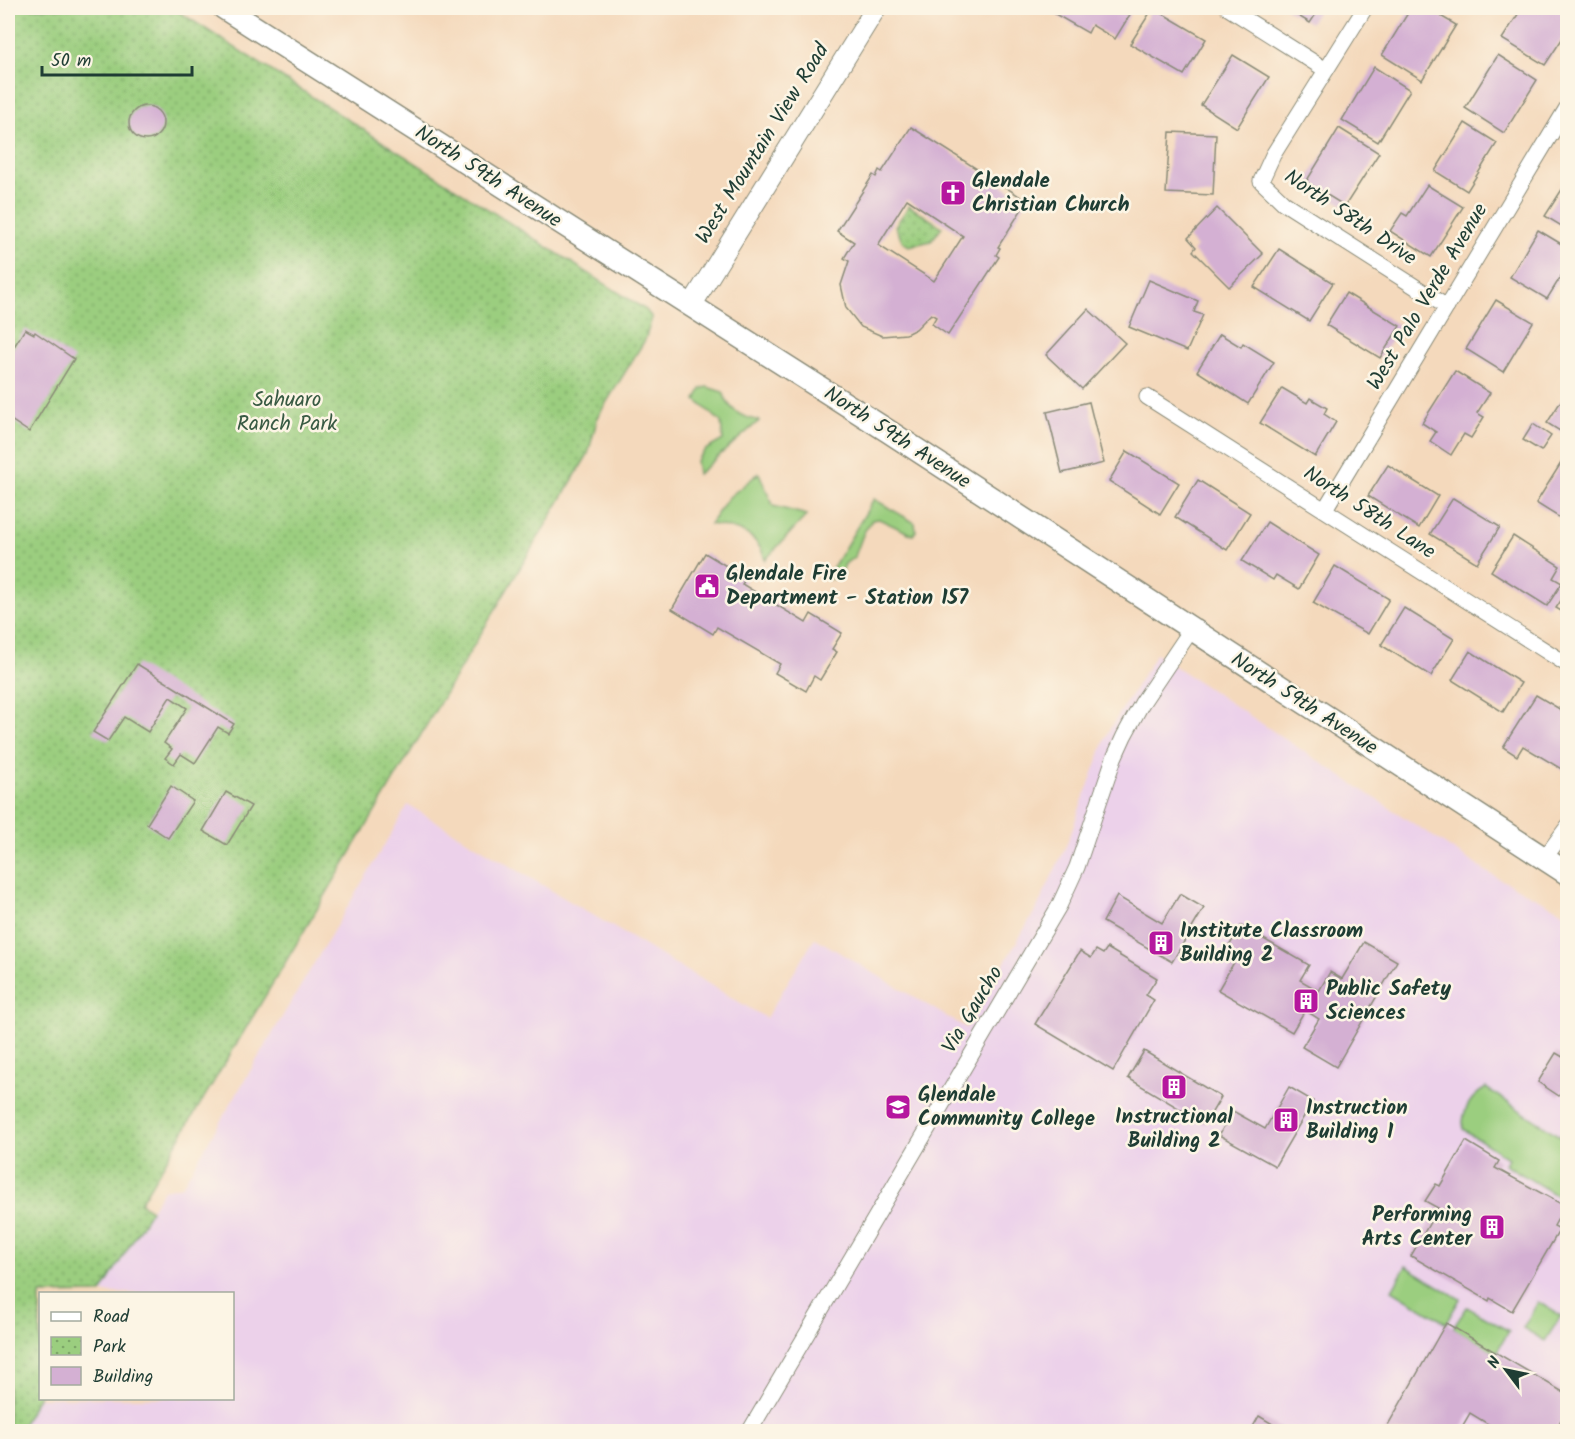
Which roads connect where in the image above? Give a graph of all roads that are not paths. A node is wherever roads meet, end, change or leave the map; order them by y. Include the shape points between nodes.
1 (224, 8) edge
2 (876, 8) edge
3 (1228, 8) edge
4 (1365, 8) edge
5 (1326, 70) junction
6 (1568, 106) edge
7 (691, 306) junction
8 (1447, 307) junction
9 (1147, 397) dead end
10 (1325, 509) junction
11 (1191, 630) junction
12 (1568, 665) edge
13 (1568, 826) edge
14 (1544, 859) junction
15 (1568, 874) edge
16 (749, 1431) edge

1 - 7 main road, North 59th Avenue
2 - 7 street, West Mountain View Road
3 - 5 street
4 - 5 street
5 - 8 street, North 58th Drive via 1261,181 1284,203
6 - 8 street, West Palo Verde Avenue
7 - 11 main road, North 59th Avenue
8 - 10 street, West Palo Verde Avenue
9 - 10 street, North 58th Lane
10 - 12 street, North 58th Lane
11 - 14 main road, North 59th Avenue
11 - 16 street, Via Gaucho via 1124,736 1059,906
13 - 14 street
14 - 15 main road, North 59th Avenue

